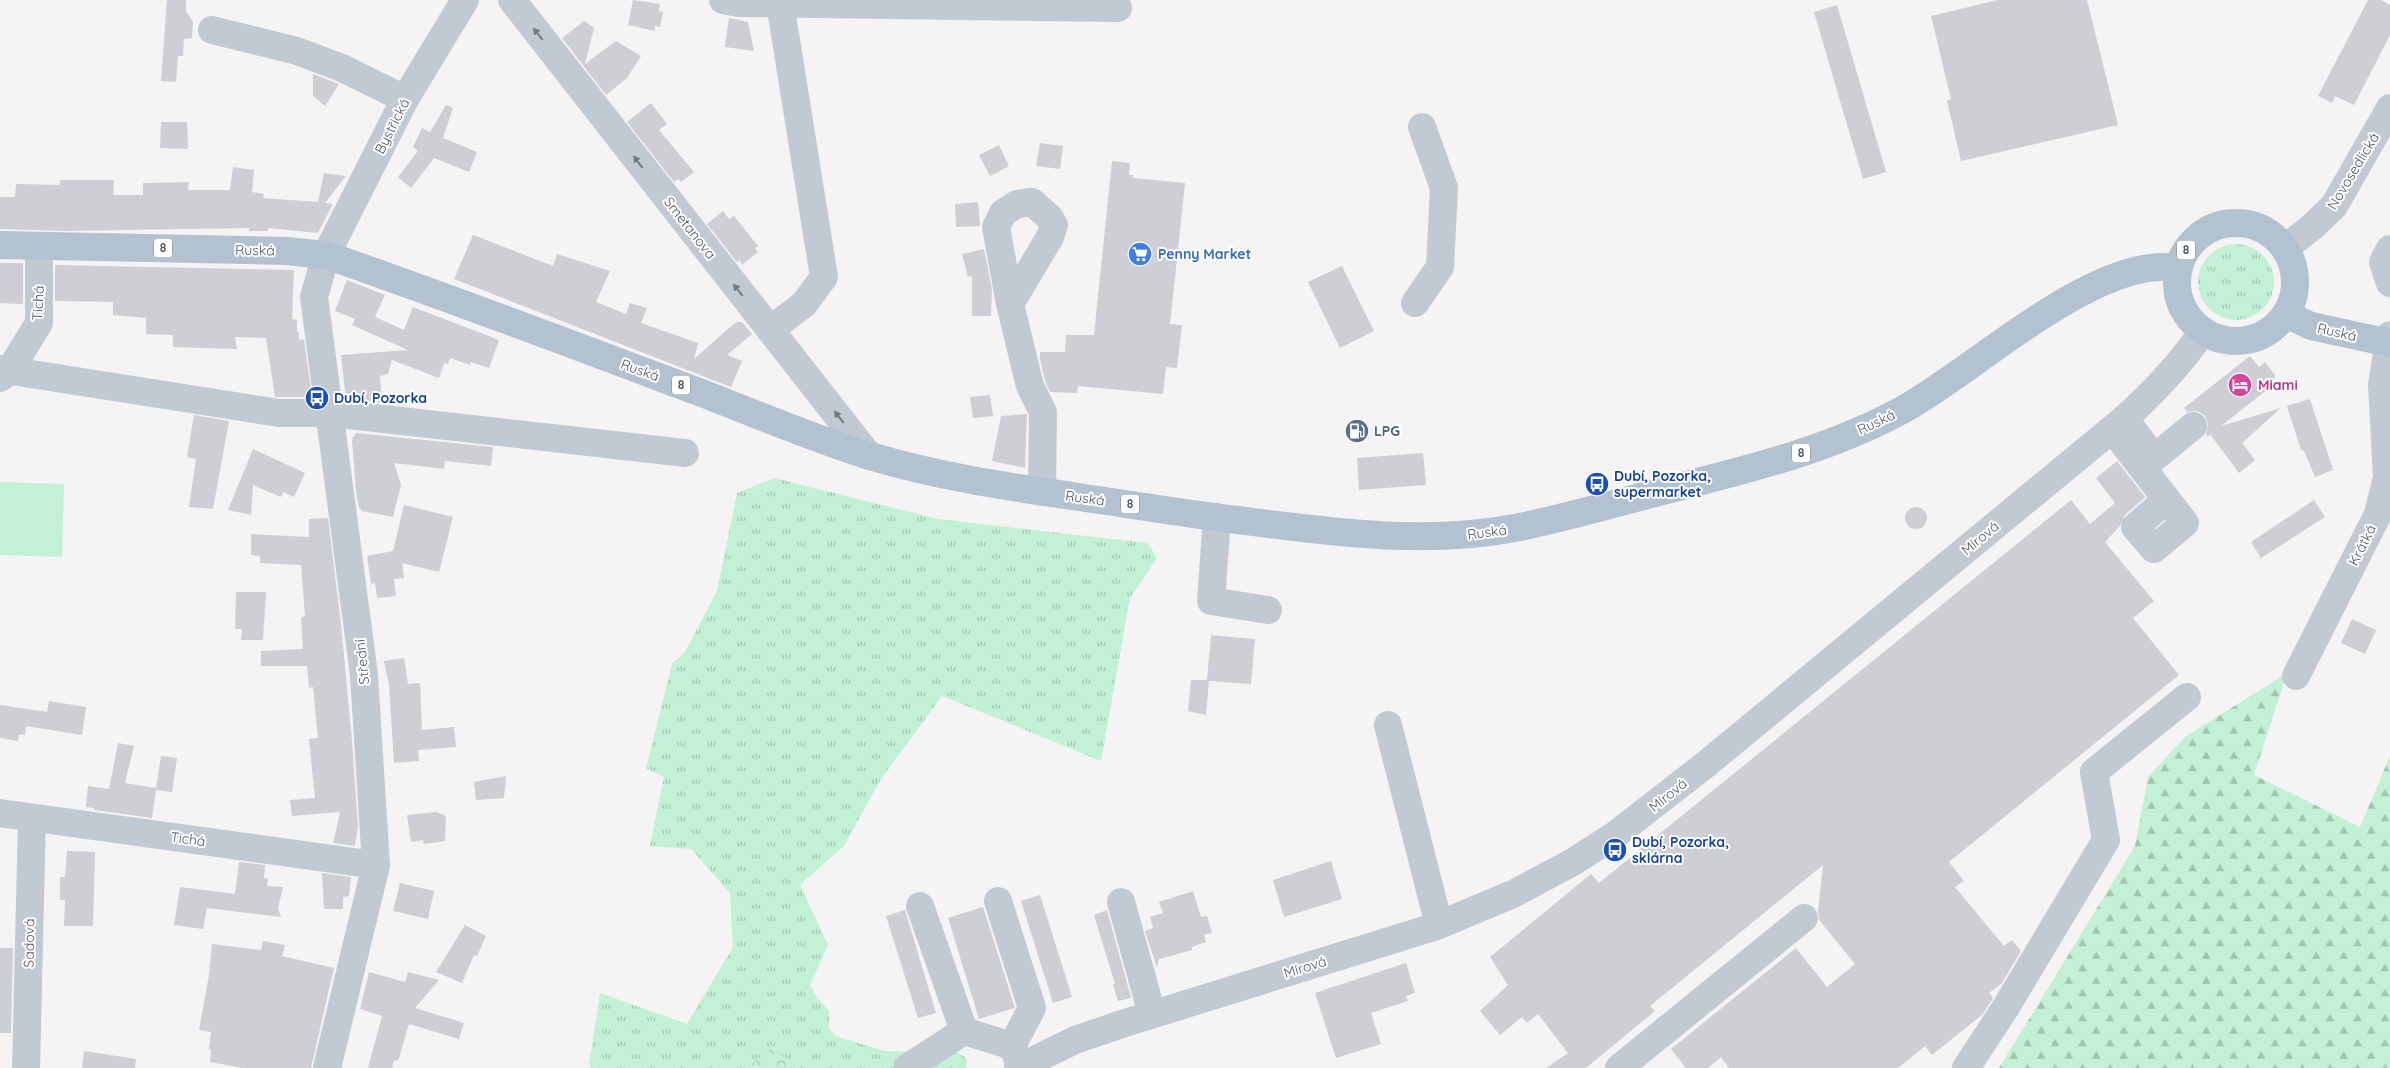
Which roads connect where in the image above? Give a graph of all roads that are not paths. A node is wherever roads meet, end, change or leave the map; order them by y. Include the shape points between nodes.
1 (465, 0) edge
2 (512, 0) edge
3 (723, 0) edge
4 (780, 3) junction
5 (1086, 4) edge
6 (1118, 8) dead end
7 (212, 30) dead end
8 (405, 99) junction
9 (2390, 108) edge
10 (1422, 127) dead end
11 (0, 245) edge
12 (39, 246) junction
13 (2285, 248) junction
14 (2390, 249) edge
15 (326, 255) junction
16 (2178, 268) junction
17 (2390, 283) edge
18 (1415, 303) dead end
19 (1010, 304) dead end
20 (2286, 314) junction
21 (770, 330) junction
22 (2203, 331) junction
23 (2390, 340) edge
24 (3, 372) edge
25 (330, 413) junction
26 (2118, 424) junction
27 (2193, 426) dead end
28 (685, 453) dead end
29 (869, 456) junction
30 (1042, 492) junction
31 (2166, 500) dead end
32 (1217, 517) junction
33 (1268, 610) dead end
34 (2296, 676) dead end
35 (2187, 697) dead end
36 (1388, 725) dead end
37 (0, 812) edge
38 (32, 818) junction
39 (376, 865) junction
40 (998, 901) dead end
41 (1121, 902) dead end
42 (920, 906) dead end
43 (1804, 918) dead end
44 (1439, 925) junction
45 (1152, 1014) junction
46 (964, 1031) junction
47 (1017, 1060) edge
48 (26, 1068) edge
49 (327, 1068) edge
50 (907, 1068) edge
51 (1619, 1068) edge
52 (1966, 1068) edge

1 - 8 street, Bystřická
21 -> 2 street, Smetanova
3 - 4 street
4 - 5 street
4 - 21 street via 824,277 804,304
5 - 6 street
7 - 8 street via 297,51 342,68
8 - 15 street, Bystřická
9 - 13 street, Novosedlická via 2334,206
10 - 18 street via 1444,188 1440,267
11 - 12 main road, Ruská / 8
12 - 15 main road, Ruská / 8 via 286,251
12 - 24 street, Tichá via 39,323
13 - 16 main road, 8 via 2272,234 2254,225 2216,226 2199,236 2186,250
13 - 20 main road, 8 via 2295,281 2293,298
14 - 17 street via 2384,262
15 - 25 street, Střední via 314,297
15 - 29 main road, Ruská / 8
16 - 22 main road, 8 via 2180,300 2193,323
16 - 32 main road, Ruská / 8 via 2158,266 2134,270 2086,291 2032,322 1903,410 1852,434 1789,457 1559,518 1494,532 1431,537 1384,536
19 - 30 street via 1030,386 1042,412
20 - 22 main road, 8 via 2275,327 2243,341 2225,340
20 - 23 main road, Ruská via 2311,326
29 -> 21 street, Smetanova
22 - 26 street, Mírová via 2167,378
23 - 34 street, Krátká via 2382,385 2387,477 2378,514
24 - 25 street via 279,413
25 - 28 street
25 - 39 street, Střední via 364,674
26 - 27 street via 2154,458
26 - 31 street
26 - 44 street, Mírová via 1615,836 1513,894
29 - 30 main road, Ruská / 8 via 973,481
30 - 32 main road, Ruská / 8
32 - 33 street via 1211,601
35 - 52 street via 2094,772 2106,840
36 - 44 street
37 - 38 street, Tichá
38 - 39 street, Tichá
38 - 48 street, Sadová
39 - 49 street, Střední
40 - 47 street via 1032,1008
41 - 45 street
42 - 46 street
43 - 51 street
44 - 45 street, Mírová
45 - 47 street, Mírová
46 - 47 street
46 - 50 street

